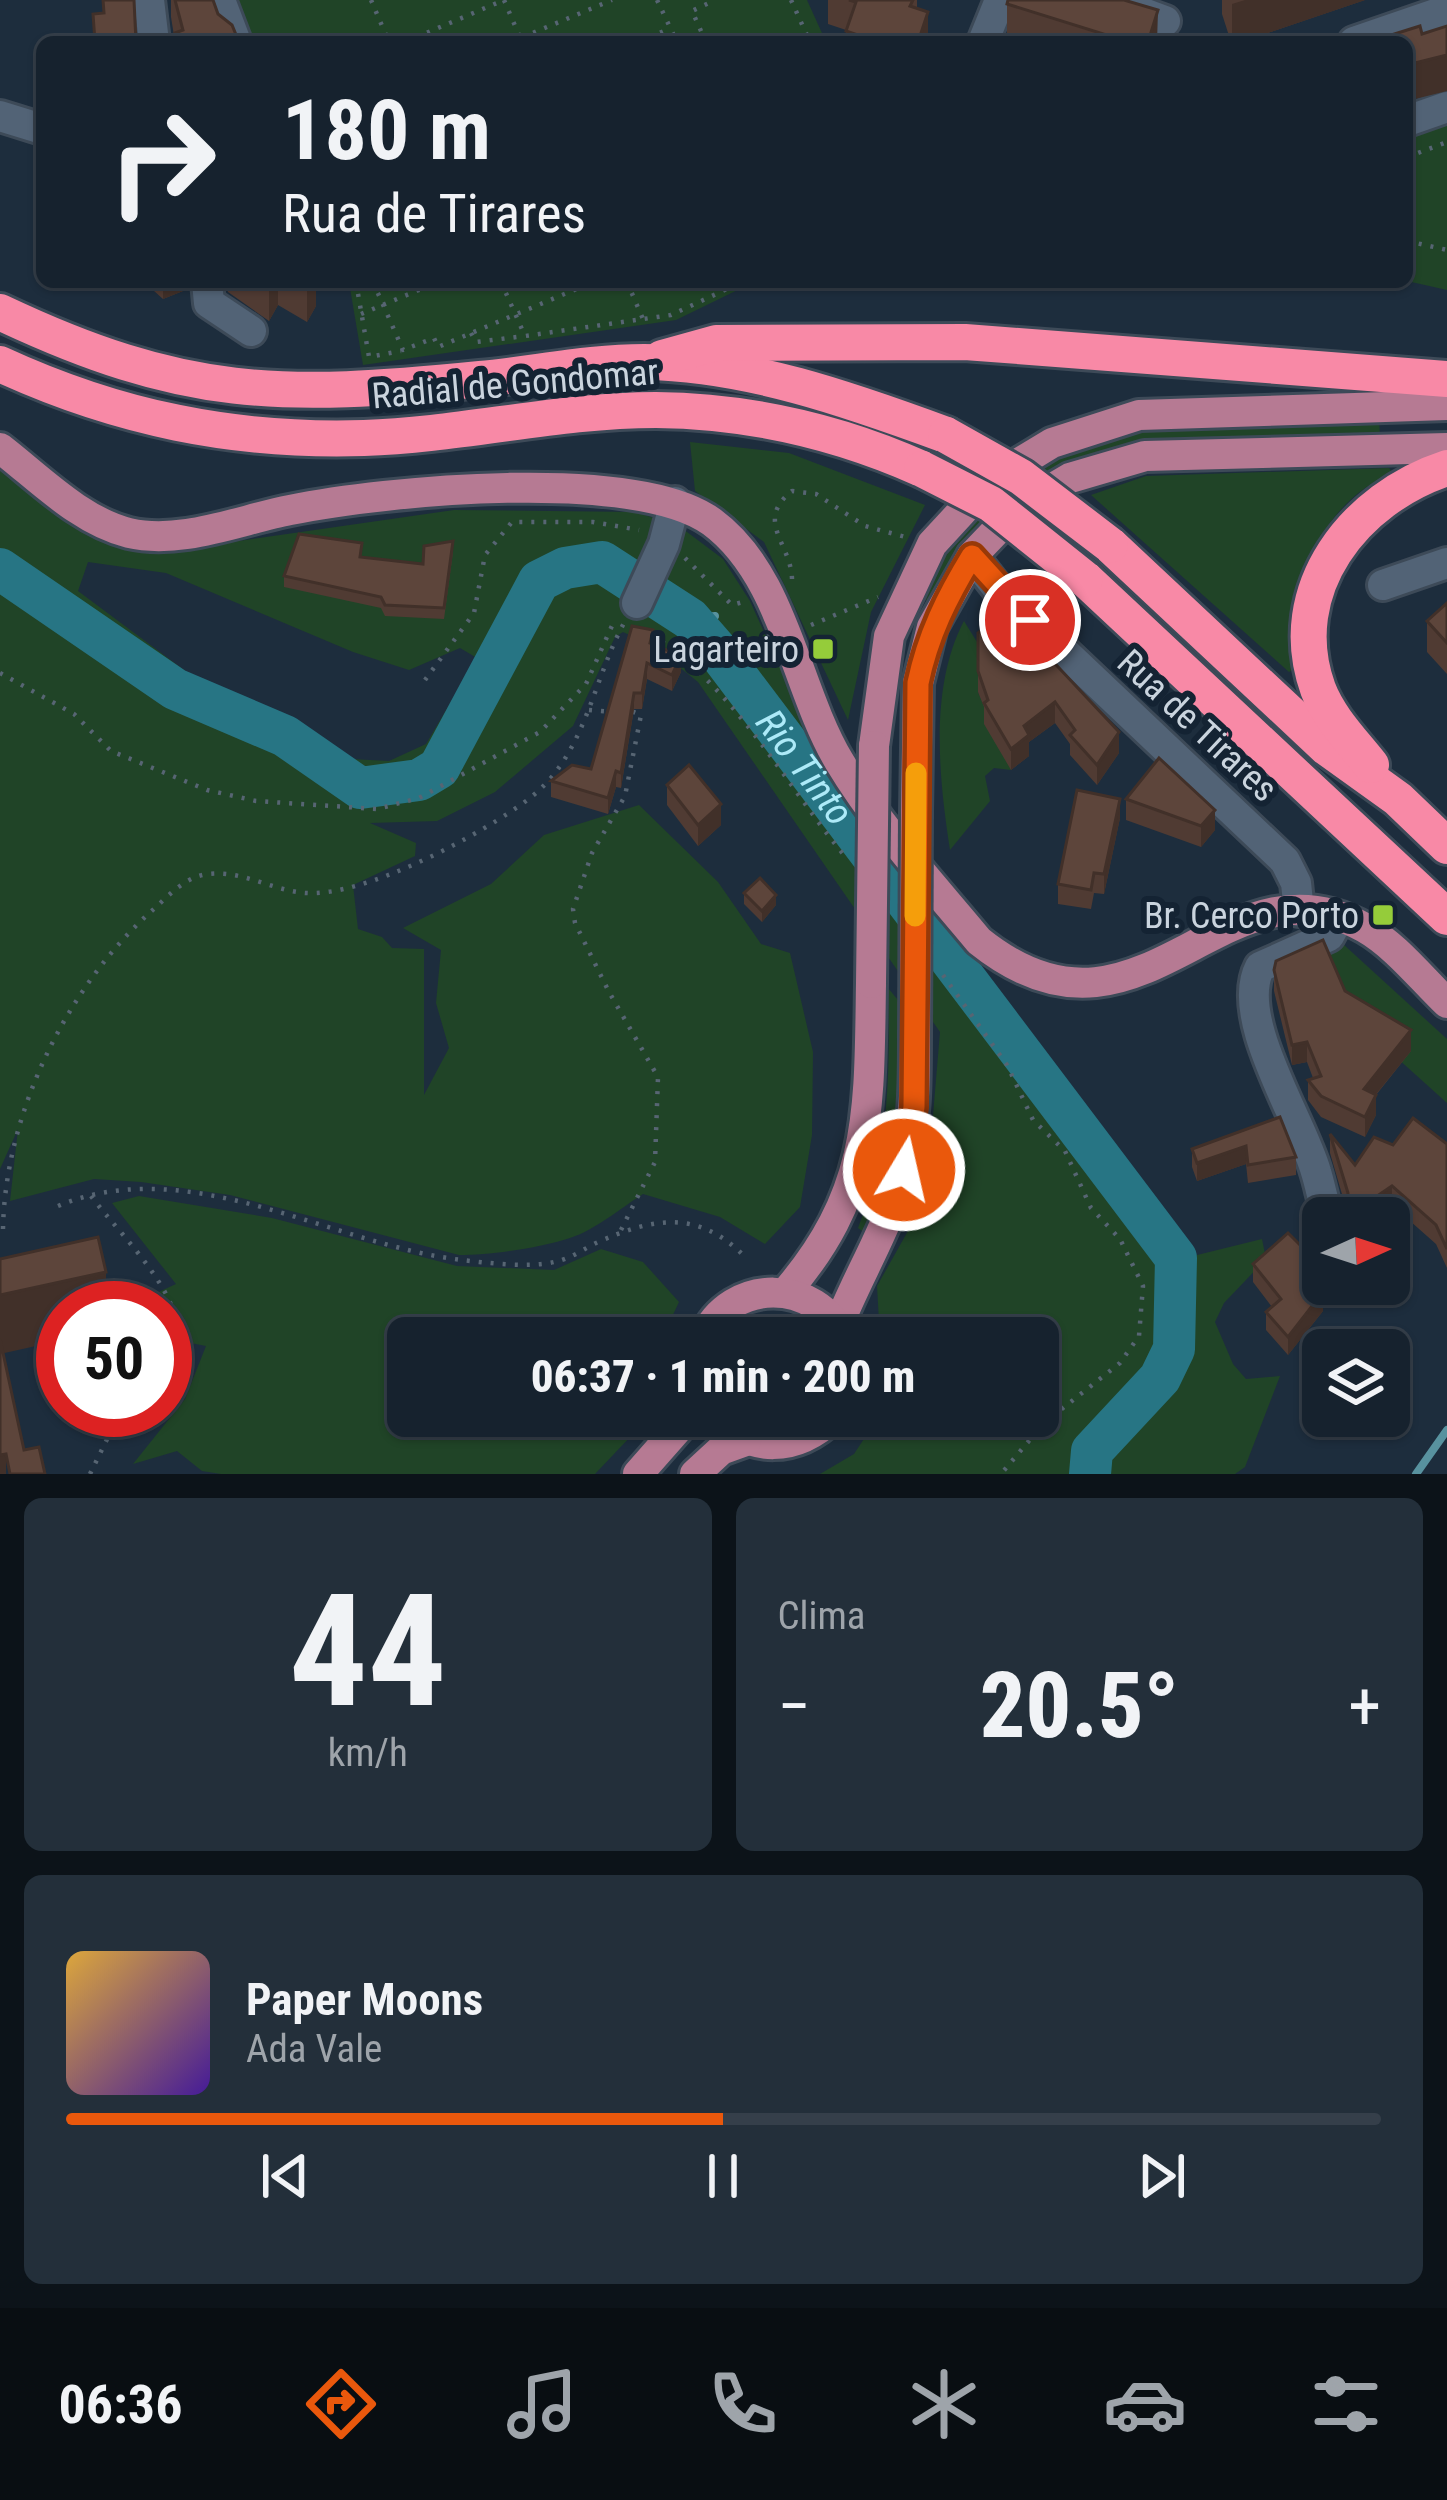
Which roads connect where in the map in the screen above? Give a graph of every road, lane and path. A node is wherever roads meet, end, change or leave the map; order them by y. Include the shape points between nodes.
1 (181, 0) edge
2 (220, 0) edge
3 (371, 0) edge
4 (504, 0) edge
5 (612, 0) edge
6 (657, 0) edge
7 (715, 0) edge
8 (791, 0) edge
9 (1000, 0) edge
10 (1108, 0) edge
11 (1447, 10) edge
12 (151, 18) edge
13 (1165, 21) dead end
14 (670, 28) junction
15 (234, 36) edge
16 (386, 36) edge
17 (419, 36) edge
18 (519, 36) edge
19 (530, 36) edge
20 (652, 36) edge
21 (674, 36) edge
22 (703, 36) edge
23 (807, 36) edge
24 (985, 36) edge
25 (1371, 36) edge
26 (1447, 107) edge
27 (0, 116) edge
28 (1413, 119) edge
29 (36, 127) edge
30 (1447, 142) edge
31 (1413, 155) edge
32 (1413, 243) edge
33 (1447, 250) edge
34 (208, 288) edge
35 (357, 288) edge
36 (376, 288) edge
37 (424, 288) edge
38 (504, 288) edge
39 (579, 288) edge
40 (630, 288) edge
41 (729, 288) edge
42 (383, 305) junction
43 (0, 312) edge
44 (361, 314) junction
45 (515, 315) junction
46 (643, 319) junction
47 (251, 331) dead end
48 (471, 333) junction
49 (525, 336) junction
50 (404, 350) junction
51 (645, 362) junction
52 (0, 364) edge
53 (1447, 379) edge
54 (1447, 405) edge
55 (0, 448) edge
56 (1447, 448) edge
57 (1447, 468) edge
58 (675, 502) junction
59 (932, 544) junction
60 (660, 552) junction
61 (972, 556) junction
62 (1447, 563) edge
63 (1447, 577) edge
64 (767, 595) junction
65 (904, 595) junction
66 (632, 611) junction
67 (804, 628) dead end
68 (0, 674) edge
69 (425, 680) dead end
70 (589, 710) junction
71 (1399, 799) junction
72 (1447, 846) edge
73 (856, 870) dead end
74 (1299, 910) junction
75 (1340, 917) junction
76 (1447, 917) edge
77 (942, 974) dead end
78 (1447, 1003) edge
79 (91, 1196) junction
80 (1320, 1197) edge
81 (58, 1206) dead end
82 (3, 1229) dead end
83 (619, 1233) junction
84 (746, 1258) dead end
85 (157, 1281) edge
86 (786, 1292) junction
87 (719, 1317) edge
88 (829, 1317) edge
89 (847, 1317) edge
90 (108, 1437) edge
91 (671, 1437) edge
92 (741, 1437) edge
93 (803, 1437) edge
94 (746, 1441) junction
95 (90, 1474) edge
96 (638, 1474) edge
97 (695, 1474) edge
98 (1001, 1474) edge

1 - 12 street
2 - 15 street
3 - 16 path
4 - 17 path
4 - 18 path
5 - 19 path
6 - 14 path
7 - 22 path via 692,11
8 - 23 path
9 - 24 street
10 - 13 street
11 - 25 street
14 - 20 path
14 - 21 path
26 - 28 street
27 - 29 street
30 - 31 path
32 - 33 path
34 - 47 street via 209,303
35 - 44 path
36 - 42 path
37 - 42 path
38 - 45 path
39 - 45 path
40 - 46 path
41 - 46 path
42 - 44 path
42 - 50 path
43 - 51 highway, Radial de Gondomar via 88,353 178,380 267,393 360,392
44 - 50 path via 369,357
45 - 48 path
45 - 49 path
46 - 49 path
48 - 49 path via 476,342
48 - 50 path
51 - 53 highway via 716,343 965,342
51 - 71 highway, Radial de Gondomar, bridge via 860,403 946,435 1022,477 1110,544 1327,748
52 - 76 highway, Radial de Gondomar, bridge via 154,421 245,435 367,438 654,410 849,436 991,504 1085,579
54 - 59 main road via 1139,415 1088,428 991,480
55 - 58 main road via 84,513 145,536 411,493 636,494
56 - 61 main road via 1106,463 1017,509
57 - 71 highway via 1412,480 1360,517 1336,547 1312,602 1312,666 1328,710
58 - 60 street
58 - 64 main road via 730,539
59 - 64 path via 865,526 816,494 792,491 772,520 792,588
59 - 65 main road
60 - 64 path via 705,574 732,605
60 - 66 street
60 - 69 path via 638,530 512,523 485,555 474,613
61 - 74 street, Rua de Tirares via 998,590 1285,861
61 - 89 main road, bridge via 932,627 918,683 914,1107 904,1170
62 - 63 street via 1398,580
64 - 74 main road via 816,718 855,786 979,941 1004,961 1058,983 1114,982 1244,919
65 - 67 path via 876,597
65 - 86 main road, bridge via 889,637 874,746 868,1102 860,1159 835,1227
66 - 68 path via 606,629 586,684 540,732 419,798 377,808 206,790 111,751 74,714
66 - 70 path
66 - 73 path via 721,692
70 - 82 path via 562,765 530,798 383,878 338,893 300,893 262,879 208,874 159,904 100,962 31,1092 2,1189
70 - 83 path via 641,715 625,796 592,853 573,909 658,1077 655,1162
71 - 72 highway, Radial de Gondomar
74 - 75 main road
75 - 78 main road via 1367,929
75 - 80 street via 1329,936 1256,973 1264,1044
77 - 98 path via 995,1047 1033,1120 1064,1151 1143,1286 1139,1336 1120,1363 1044,1423
79 - 81 path
79 - 83 path via 139,1189 225,1200 460,1260 554,1262
79 - 85 path
83 - 84 path via 668,1221 722,1232
86 - 87 main road via 741,1299
86 - 88 main road
90 - 95 path
91 - 96 main road
92 - 94 main road
93 - 94 main road
94 - 97 main road via 721,1450

